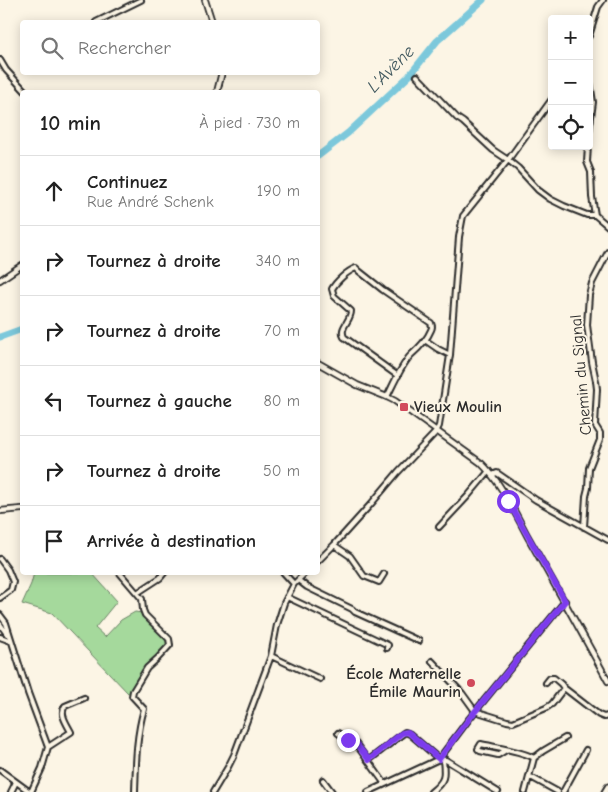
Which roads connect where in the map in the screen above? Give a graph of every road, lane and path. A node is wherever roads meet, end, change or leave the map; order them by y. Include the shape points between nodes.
1 (127, 0) edge
2 (141, 0) edge
3 (205, 0) edge
4 (602, 0) edge
5 (130, 5) junction
6 (100, 20) edge
7 (211, 20) edge
8 (593, 23) edge
9 (0, 60) edge
10 (221, 75) edge
11 (417, 76) dead end
12 (24, 90) edge
13 (218, 90) edge
14 (548, 105) edge
15 (588, 150) edge
16 (508, 160) junction
17 (595, 215) junction
18 (608, 226) edge
19 (608, 252) edge
20 (20, 266) edge
21 (0, 280) edge
22 (425, 340) junction
23 (450, 355) junction
24 (320, 364) edge
25 (398, 376) junction
26 (387, 397) junction
27 (436, 432) junction
28 (491, 473) junction
29 (20, 509) edge
30 (0, 511) edge
31 (440, 527) dead end
32 (584, 527) junction
33 (608, 540) edge
34 (334, 545) junction
35 (0, 559) edge
36 (320, 559) edge
37 (384, 574) dead end
38 (122, 575) edge
39 (162, 575) edge
40 (286, 575) edge
41 (303, 575) edge
42 (298, 580) junction
43 (294, 584) junction
44 (137, 593) junction
45 (287, 597) junction
46 (0, 598) edge
47 (565, 601) junction
48 (0, 615) edge
49 (0, 624) edge
50 (9, 635) junction
51 (0, 637) edge
52 (11, 641) junction
53 (419, 641) dead end
54 (387, 648) dead end
55 (271, 656) junction
56 (432, 661) dead end
57 (320, 679) dead end
58 (608, 681) edge
59 (546, 683) dead end
60 (564, 688) junction
61 (84, 698) dead end
62 (475, 711) junction
63 (608, 716) edge
64 (338, 732) dead end
65 (565, 738) dead end
66 (48, 747) junction
67 (506, 750) junction
68 (586, 750) dead end
69 (534, 758) junction
70 (441, 759) junction
71 (369, 760) junction
72 (0, 770) edge
73 (529, 776) junction
74 (323, 780) dead end
75 (16, 782) junction
76 (385, 784) junction
77 (608, 787) edge
78 (11, 792) edge
79 (31, 792) edge
80 (135, 792) edge
81 (213, 792) edge
82 (332, 792) edge
83 (368, 792) edge
84 (431, 792) edge
85 (498, 792) edge
86 (526, 792) edge
87 (558, 792) edge
88 (564, 792) edge
89 (605, 792) edge

1 - 5 street
2 - 5 street
3 - 7 street
4 - 8 street
5 - 6 street
9 - 12 street
10 - 13 street
11 - 16 street via 456,118
14 - 16 street
15 - 17 street
16 - 17 street via 550,199 587,215
16 - 23 street via 463,216
17 - 18 street
19 - 32 street, Chemin du Signal via 589,295 587,325 597,389 595,425 600,440 589,468
20 - 21 street
22 - 23 street
22 - 25 street
22 - 25 street via 432,329 431,323 356,268 334,286 334,296 351,311 342,330 344,337
23 - 27 street
24 - 26 street
25 - 26 street
26 - 27 street
27 - 28 street
27 - 34 street
28 - 31 street
28 - 32 street via 497,473
28 - 47 street
29 - 30 street
32 - 33 street
34 - 36 street
34 - 37 street via 350,556 364,576 379,582
35 - 46 street via 13,582 11,590
38 - 44 street
39 - 44 street
40 - 43 street
41 - 42 street
42 - 43 street
42 - 53 street via 355,612 406,632
43 - 45 street
44 - 80 street via 145,615 169,639 170,644 147,668 132,696 144,709 137,741
45 - 54 street via 388,645
45 - 55 street
47 - 58 street
47 - 62 street
48 - 50 street
49 - 50 street
50 - 52 street
51 - 52 street
52 - 66 street
55 - 57 street
55 - 81 street via 234,755
56 - 62 street
59 - 60 street via 554,678
60 - 62 street via 546,708 511,722
60 - 63 street via 599,714
61 - 66 street via 63,708 62,713 71,732
62 - 70 street
64 - 71 street via 356,744
65 - 69 street
66 - 79 street
67 - 67 street via 481,744 478,749 498,755
67 - 69 street
68 - 88 street
69 - 73 street
70 - 71 street via 405,732
70 - 76 street
70 - 84 street via 442,783
70 - 85 street
71 - 76 street
72 - 75 street
73 - 86 street
73 - 87 street
74 - 82 street
75 - 78 street
75 - 79 street
76 - 83 street
77 - 89 main road

